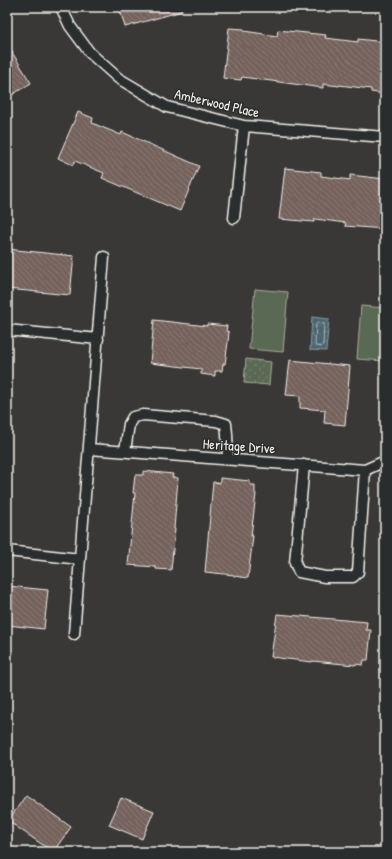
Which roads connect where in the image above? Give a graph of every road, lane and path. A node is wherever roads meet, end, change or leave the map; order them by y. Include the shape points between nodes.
1 (60, 7) edge
2 (244, 126) junction
3 (385, 137) edge
4 (234, 218) dead end
5 (104, 257) dead end
6 (7, 330) edge
7 (98, 339) junction
8 (89, 449) junction
9 (125, 451) junction
10 (228, 459) junction
11 (385, 461) edge
12 (304, 465) junction
13 (365, 470) junction
14 (7, 550) edge
15 (80, 558) junction
16 (74, 634) dead end

1 - 2 lane, Amberwood Place via 70,26 90,53 118,78 167,107
2 - 3 lane, Amberwood Place
2 - 4 lane
5 - 7 lane
6 - 7 lane
7 - 8 lane
8 - 9 lane, Heritage Drive
8 - 15 lane
9 - 10 lane, Heritage Drive
9 - 10 lane via 129,424 133,417 143,415 226,424
10 - 12 lane, Heritage Drive
11 - 13 lane, Heritage Drive
12 - 13 lane, Heritage Drive
12 - 13 lane via 295,563 299,572 325,577 353,577 358,572
14 - 15 lane
15 - 16 lane

